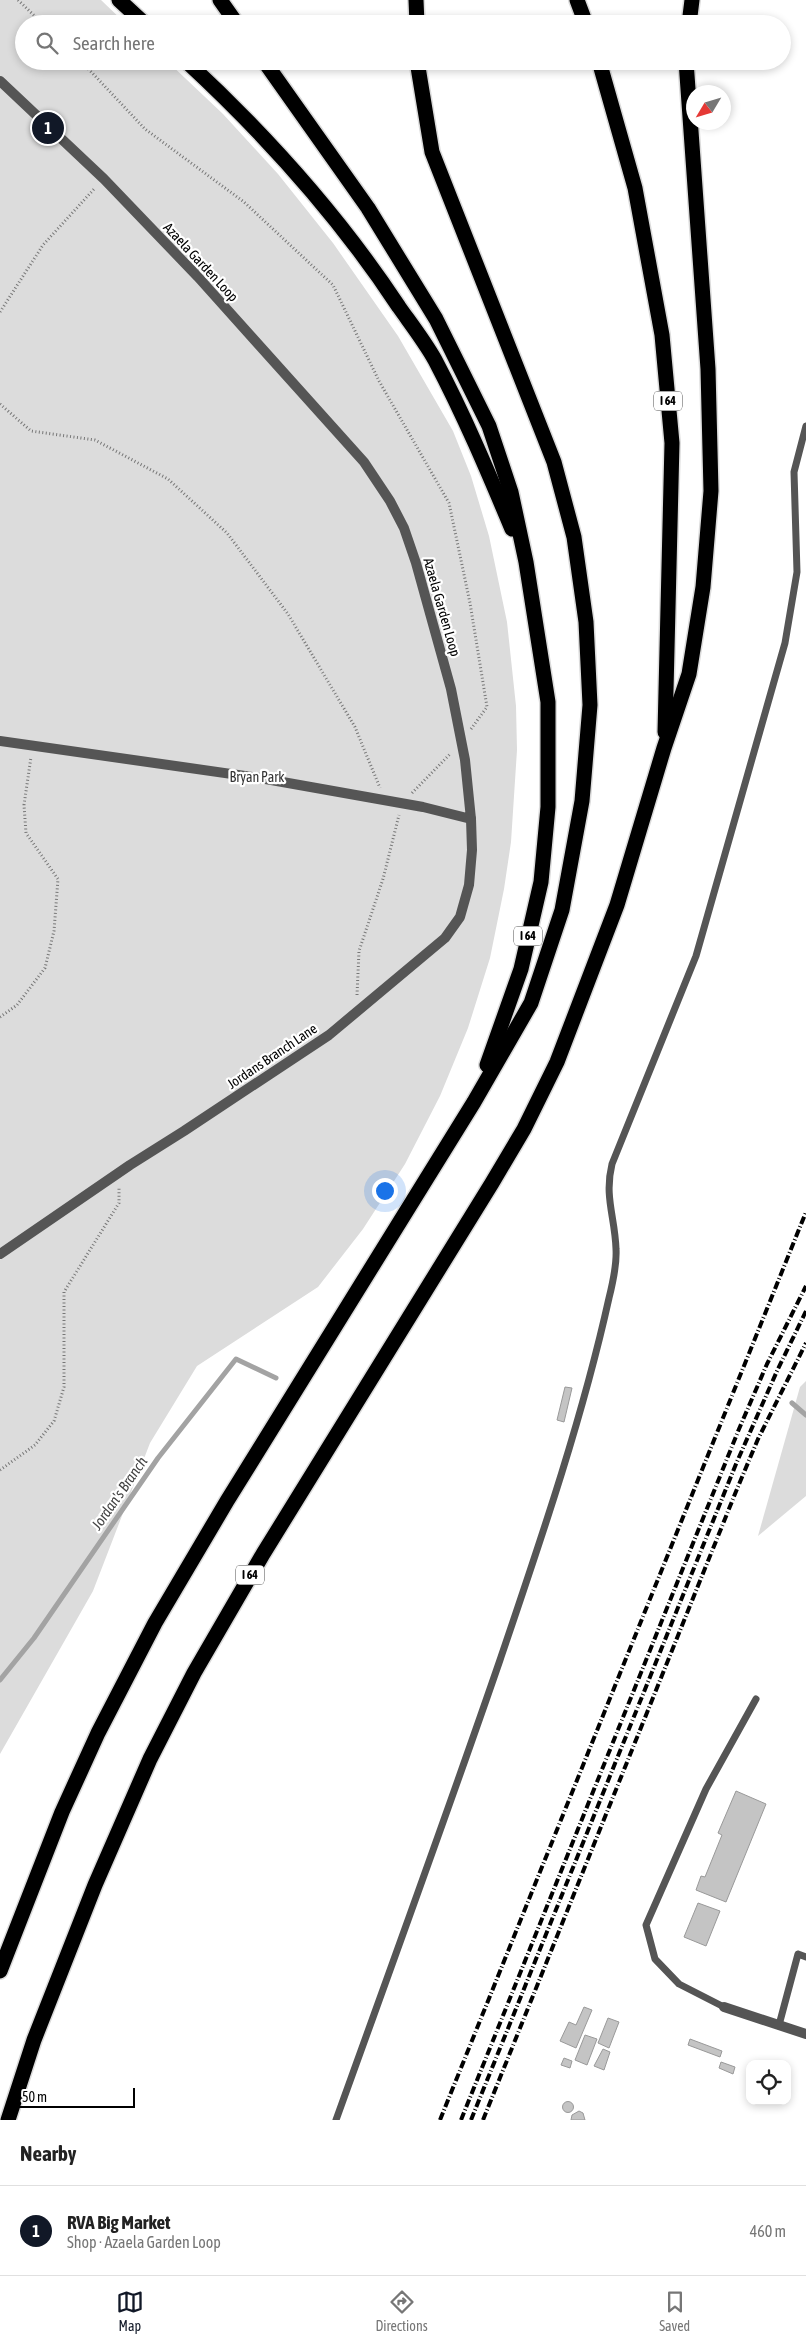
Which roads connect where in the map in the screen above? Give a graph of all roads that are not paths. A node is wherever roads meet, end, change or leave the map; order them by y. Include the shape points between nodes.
1 (119, 0) edge
2 (220, 0) edge
3 (416, 0) edge
4 (576, 0) edge
5 (682, 0) edge
6 (692, 0) edge
7 (135, 15) edge
8 (231, 15) edge
9 (417, 15) edge
10 (582, 15) edge
11 (683, 15) edge
12 (690, 15) edge
13 (196, 70) edge
14 (270, 70) edge
15 (418, 70) edge
16 (602, 70) edge
17 (687, 70) edge
18 (0, 81) edge
19 (806, 426) edge
20 (798, 456) junction
21 (806, 458) edge
22 (526, 562) junction
23 (0, 741) edge
24 (664, 748) junction
25 (471, 819) junction
26 (474, 1102) junction
27 (0, 1254) edge
28 (756, 1699) dead end
29 (806, 1957) edge
30 (0, 1971) edge
31 (724, 2007) joint
32 (779, 2025) junction
33 (806, 2034) edge
34 (8, 2120) edge
35 (336, 2120) edge

1 - 7 highway
2 - 8 highway
3 - 9 highway
4 - 10 highway
5 - 11 highway
6 - 12 highway
13 - 22 highway via 281,156 340,223 386,286 434,359 478,448
14 - 22 highway, I 64 via 368,208 436,319 489,426 511,492
15 - 26 highway via 432,152 554,462 574,537 586,622 590,705 584,781 562,910 531,1003
16 - 24 highway, I 64 via 635,188 662,335 672,443
17 - 24 highway via 708,369 711,491 703,587 689,674
18 - 25 street, Azaela Garden Loop via 104,179 198,277 364,462 390,501 416,563 451,689
19 - 20 lane
20 - 21 lane
20 - 35 lane via 794,472 797,572 785,643 696,956 612,1164 608,1196 616,1260 609,1300 572,1434 529,1575
22 - 26 highway, I 64 via 548,702 546,826 541,882 521,969
23 - 25 street via 260,778
24 - 34 highway, I 64 via 617,905 557,1062 524,1129 492,1183 262,1554 194,1673 146,1768 99,1876 34,2040
25 - 27 street, Jordans Branch Lane via 469,884 460,917 445,938 329,1035
26 - 30 highway, I 64 via 155,1623 62,1812
28 - 31 lane via 706,1789 646,1925 655,1959 661,1966 679,1984
29 - 32 lane via 798,1954
31 - 32 street
32 - 33 street

